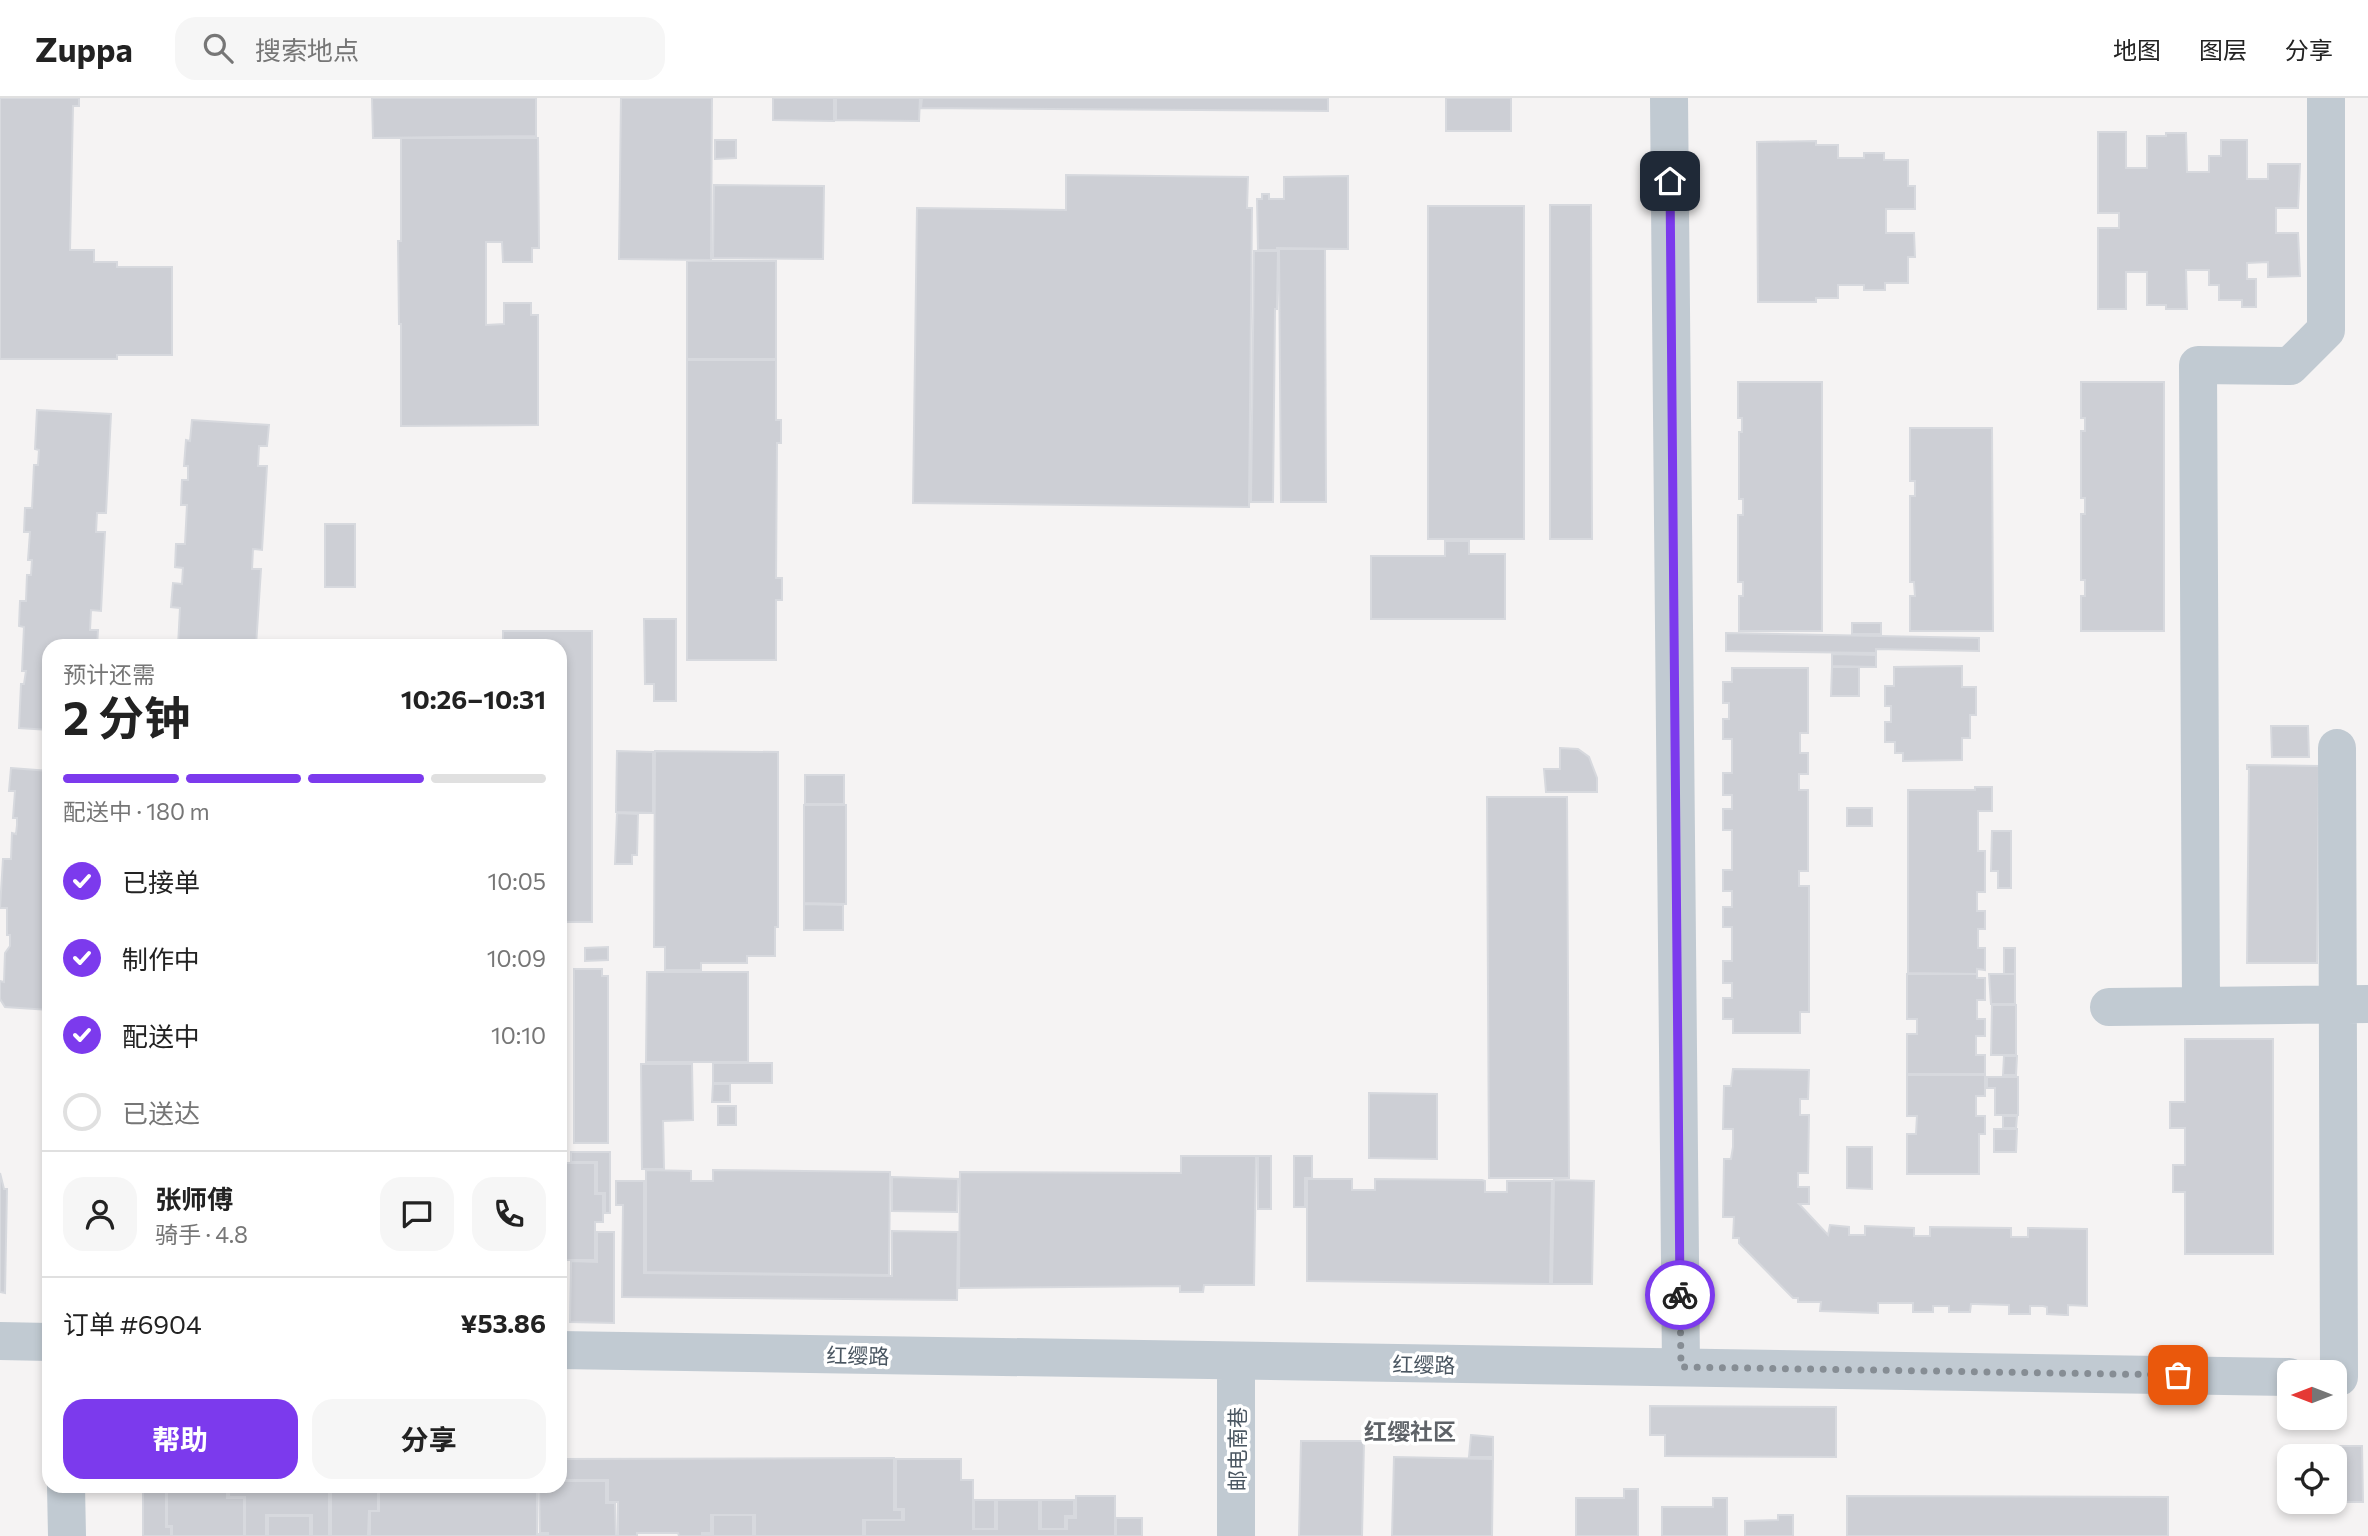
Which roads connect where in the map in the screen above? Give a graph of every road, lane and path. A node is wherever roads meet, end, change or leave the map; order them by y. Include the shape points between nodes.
1 (1669, 98) edge
2 (2326, 98) edge
3 (2337, 748) dead end
4 (2353, 1005) edge
5 (2201, 1006) junction
6 (2109, 1007) dead end
7 (0, 1341) edge
8 (42, 1342) edge
9 (567, 1350) edge
10 (1236, 1361) junction
11 (1681, 1367) junction
12 (2277, 1377) edge
13 (2347, 1378) edge
14 (66, 1493) edge
15 (67, 1536) edge
16 (1236, 1536) edge

1 - 11 street
2 - 5 street via 2326,330 2290,366 2198,365
3 - 4 street
4 - 5 street
4 - 13 street
5 - 6 street
7 - 8 street
9 - 10 street, 红缨路
10 - 11 street, 红缨路
10 - 16 street, 邮电南巷
11 - 12 street, 红缨路
14 - 15 street

